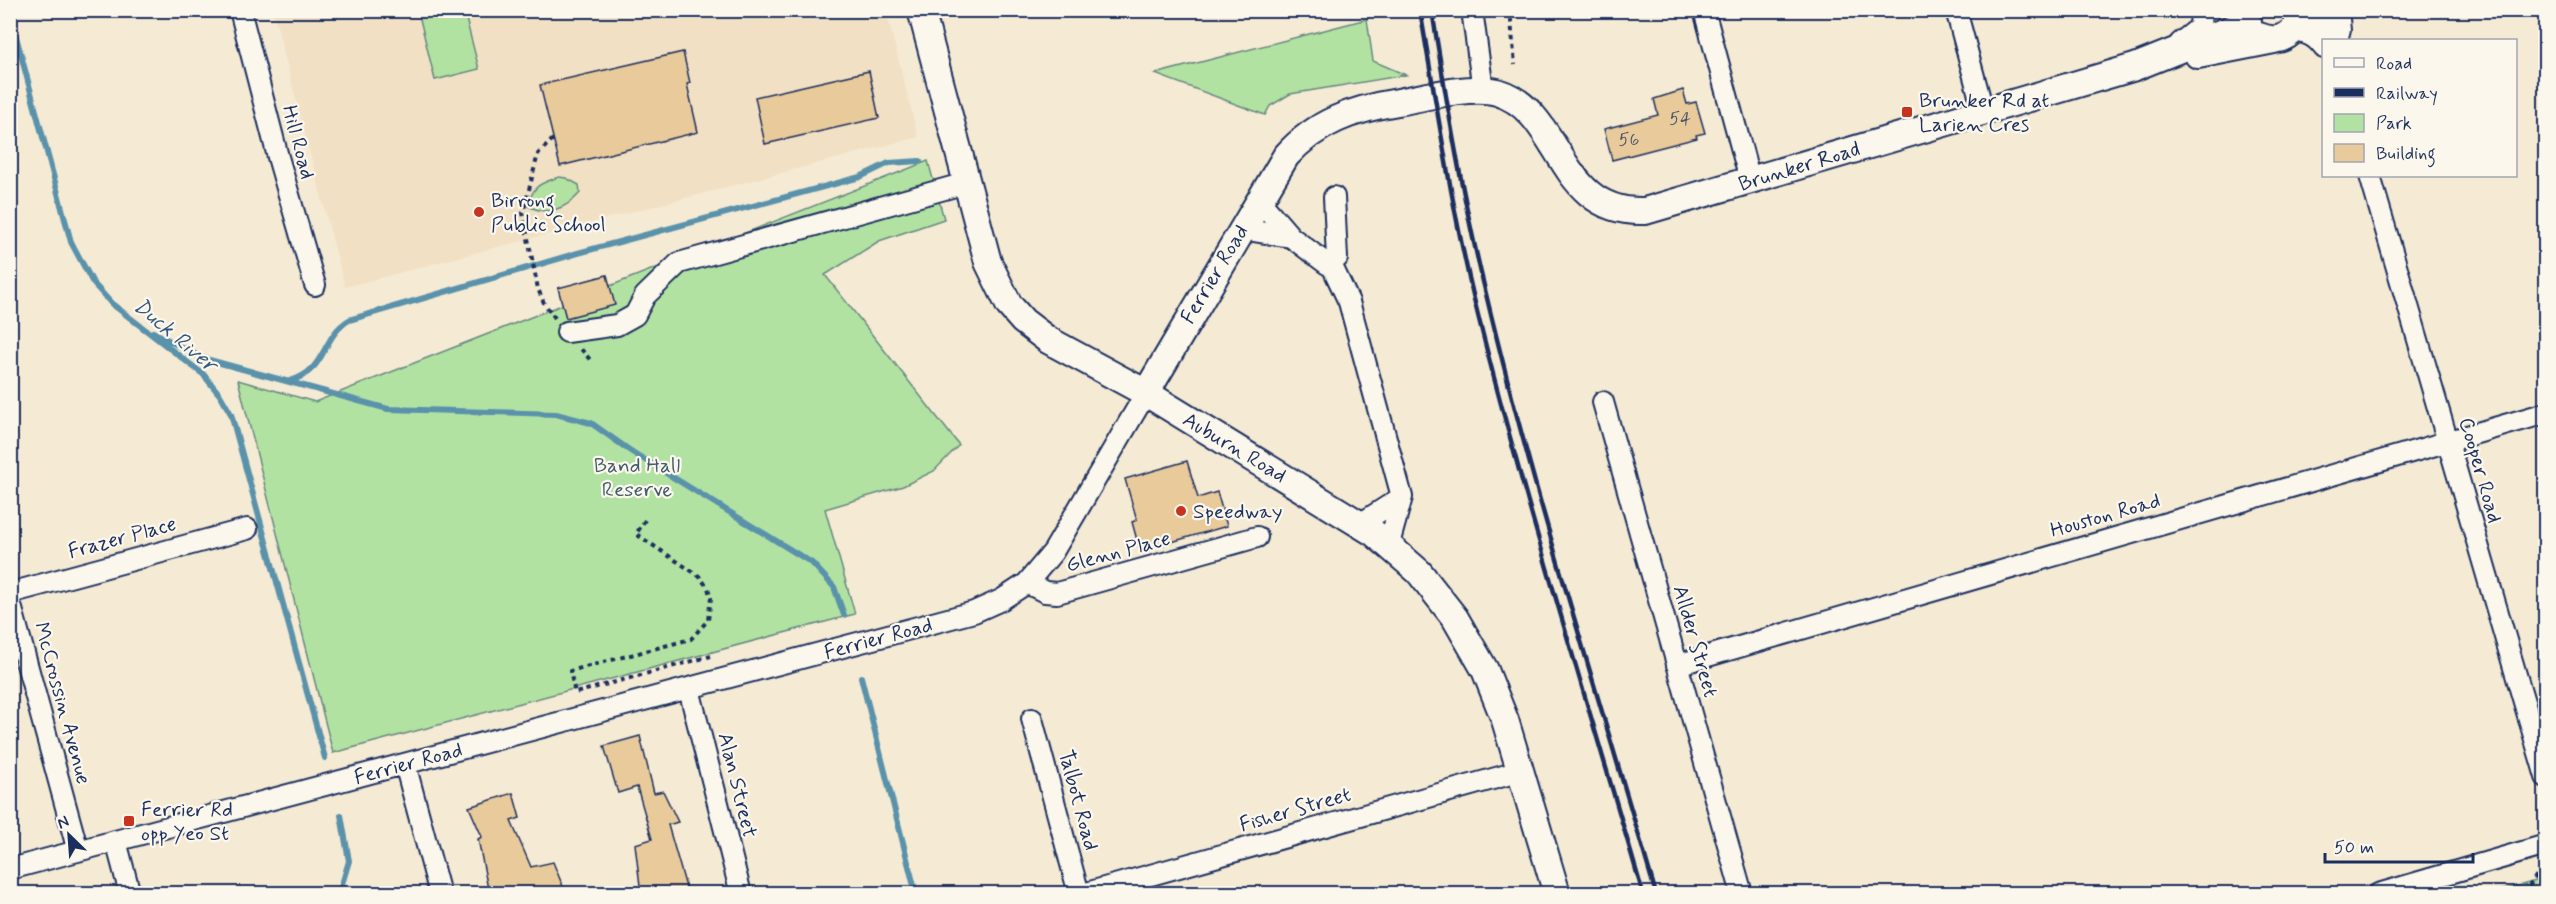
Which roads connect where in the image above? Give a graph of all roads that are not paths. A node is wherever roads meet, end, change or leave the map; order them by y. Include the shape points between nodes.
1 (240, 10) edge
2 (1472, 10) edge
3 (1704, 10) edge
4 (1956, 10) edge
5 (2201, 10) edge
6 (2338, 10) edge
7 (925, 11) edge
8 (2244, 15) edge
9 (2292, 23) edge
10 (2334, 39) edge
11 (2335, 39) edge
12 (2322, 45) edge
13 (2135, 67) junction
14 (1495, 93) junction
15 (1983, 110) junction
16 (2370, 177) edge
17 (1750, 180) junction
18 (966, 183) junction
19 (1334, 197) dead end
20 (1259, 200) junction
21 (1241, 229) junction
22 (1291, 237) junction
23 (1332, 264) junction
24 (315, 285) dead end
25 (567, 332) dead end
26 (1146, 393) junction
27 (1603, 402) dead end
28 (2546, 412) edge
29 (2448, 440) junction
30 (1402, 497) junction
31 (1360, 524) junction
32 (247, 529) dead end
33 (1257, 537) dead end
34 (1389, 544) junction
35 (1027, 583) junction
36 (10, 592) edge
37 (10, 602) edge
38 (1677, 665) junction
39 (689, 689) junction
40 (1032, 719) dead end
41 (405, 764) junction
42 (1521, 771) junction
43 (2546, 777) edge
44 (116, 841) junction
45 (78, 851) junction
46 (2545, 854) edge
47 (10, 869) edge
48 (130, 894) edge
49 (440, 894) edge
50 (741, 894) edge
51 (1081, 894) edge
52 (1557, 894) edge
53 (1742, 894) edge
54 (2378, 894) edge

1 - 24 street, Hill Road
2 - 14 street
3 - 17 street
4 - 15 street
5 - 13 street via 2196,33
6 - 11 street via 2340,29
7 - 18 main road, Auburn Road
8 - 9 main road via 2258,36
8 - 13 main road, Brunker Road via 2216,36
9 - 10 street via 2319,18
9 - 12 street
9 - 13 main road, Brunker Road
13 - 15 main road, Brunker Road
14 - 17 main road, Brunker Road via 1536,120 1575,180 1592,196 1613,207 1645,212
14 - 20 main road, Ferrier Road via 1384,104 1337,117 1299,142
15 - 17 main road, Brunker Road
16 - 29 street, Cooper Road
18 - 25 street via 679,263 645,296 635,315 617,325
18 - 26 main road, Auburn Road via 988,262 1009,305 1048,340
19 - 23 street via 1337,258
20 - 21 main road, Ferrier Road
20 - 22 street
21 - 22 street
21 - 26 main road, Ferrier Road
22 - 23 street
23 - 30 street via 1350,302
26 - 31 main road, Auburn Road
26 - 35 street, Ferrier Road via 1053,552
27 - 38 street, Allder Street
28 - 29 street, Houston Road
29 - 38 street, Houston Road
29 - 43 street, Cooper Road
30 - 31 street
30 - 34 street
31 - 34 main road, Auburn Road
32 - 36 street, Frazer Place
33 - 35 street, Glenn Place via 1057,593
34 - 42 main road, Auburn Road via 1431,587 1473,646 1501,710
35 - 39 street, Ferrier Road via 974,612
37 - 45 street, McCrossin Avenue
38 - 53 street, Allder Street
39 - 41 street, Ferrier Road
39 - 50 street, Alan Street
40 - 51 street, Talbot Road
41 - 44 street, Ferrier Road
41 - 49 street
42 - 51 street, Fisher Street
42 - 52 main road, Auburn Road
44 - 45 street, Ferrier Road
44 - 48 street
45 - 47 street, Ferrier Road
46 - 54 street

